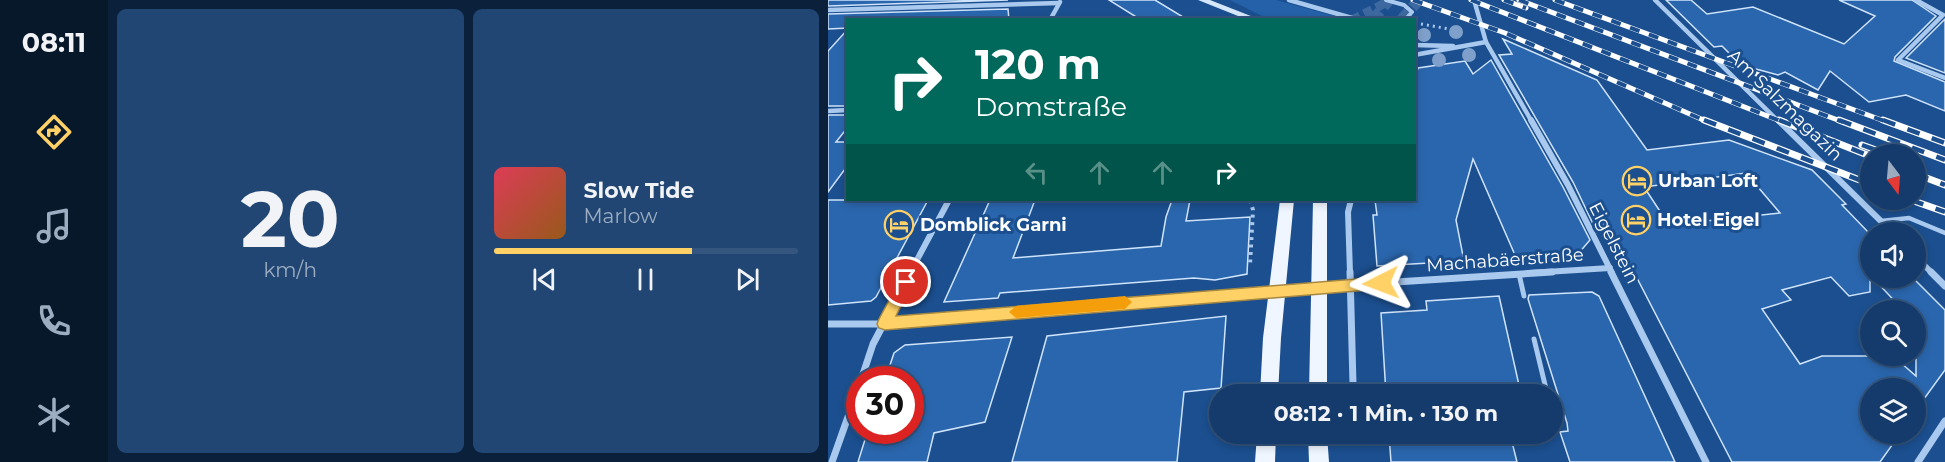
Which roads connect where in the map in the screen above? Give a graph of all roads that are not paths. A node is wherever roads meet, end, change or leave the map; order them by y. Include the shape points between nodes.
1 (1202, 0) edge
2 (1289, 0) edge
3 (1386, 0) edge
4 (1474, 0) edge
5 (1655, 0) edge
6 (1916, 0) edge
7 (1061, 2) edge
8 (1212, 5) junction
9 (828, 10) edge
10 (1051, 18) edge
11 (1223, 18) edge
12 (1251, 18) edge
13 (1352, 18) edge
14 (1407, 18) edge
15 (1486, 42) junction
16 (1416, 45) edge
17 (1456, 46) junction
18 (1416, 56) edge
19 (1945, 78) edge
20 (846, 110) edge
21 (828, 111) edge
22 (948, 201) edge
23 (1287, 201) edge
24 (1320, 201) edge
25 (1351, 201) edge
26 (1881, 221) joint
27 (1945, 234) edge
28 (1926, 266) edge
29 (1610, 268) junction
30 (1519, 274) junction
31 (1352, 284) junction
32 (1945, 286) edge
33 (1317, 287) junction
34 (1278, 290) junction
35 (1524, 296) dead end
36 (828, 324) edge
37 (885, 324) junction
38 (1534, 339) dead end
39 (865, 366) edge
40 (1270, 384) edge
41 (1318, 384) edge
42 (1353, 384) edge
43 (1545, 384) edge
44 (846, 420) edge
45 (1945, 421) edge
46 (1266, 444) edge
47 (1320, 444) edge
48 (831, 462) edge
49 (1265, 462) edge
50 (1319, 462) edge
51 (1706, 462) edge
52 (1918, 462) edge

1 - 8 main road
2 - 13 street
3 - 14 lane via 1404,5 1412,12
4 - 15 street, Eigelstein
5 - 26 street, Am Salzmagazin
6 - 19 street via 1943,15 1898,60
7 - 9 street
7 - 10 street
8 - 11 main road
8 - 12 main road
15 - 17 street
15 - 29 street, Eigelstein via 1568,185
16 - 17 street
17 - 18 street
20 - 21 street
22 - 37 street
23 - 34 main road
24 - 33 main road
25 - 31 street
26 - 27 lane via 1909,218
28 - 32 street
29 - 30 street, Machabäerstraße
29 - 51 street, Eigelstein
30 - 31 street, Machabäerstraße
30 - 35 lane
31 - 33 street, Machabäerstraße
31 - 42 street
33 - 34 street, Machabäerstraße
33 - 41 main road
34 - 37 street, Machabäerstraße
34 - 40 main road
36 - 37 street, Machabäerstraße
37 - 39 street
38 - 43 lane
44 - 48 street
45 - 52 street
46 - 49 main road
47 - 50 main road

